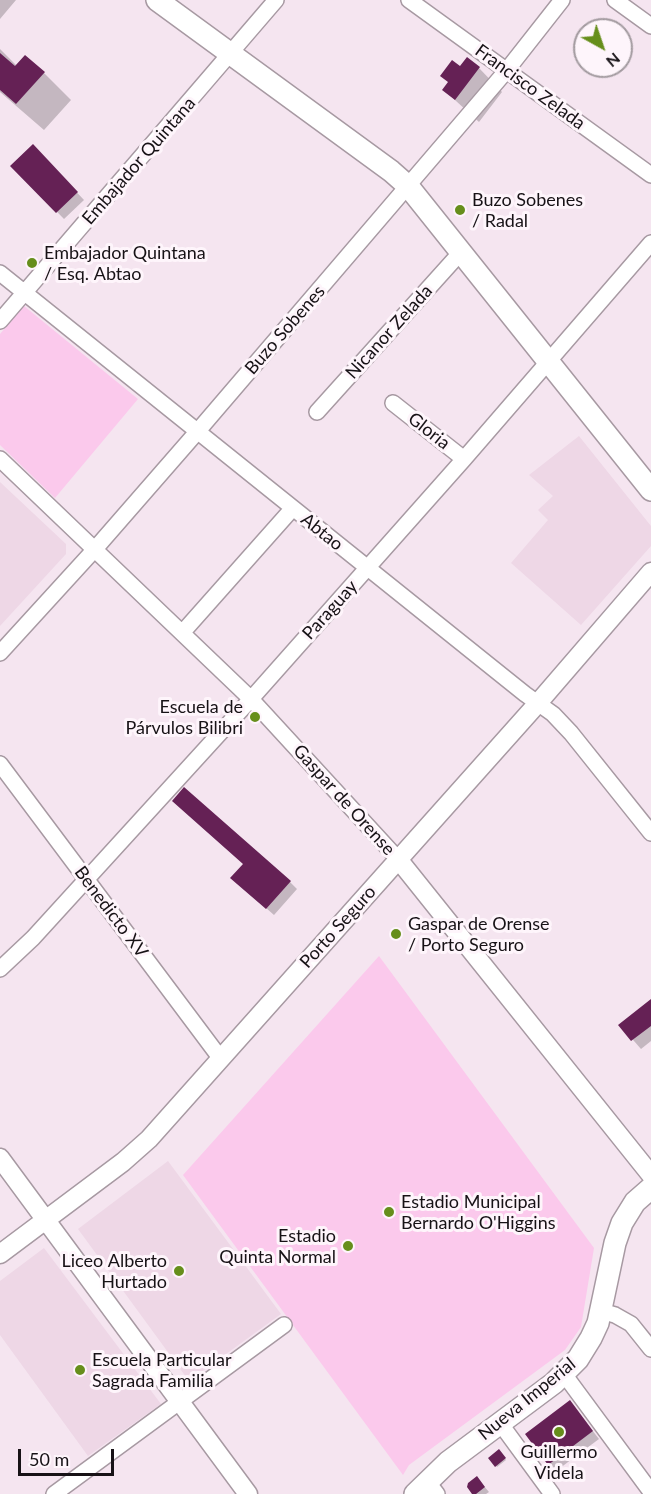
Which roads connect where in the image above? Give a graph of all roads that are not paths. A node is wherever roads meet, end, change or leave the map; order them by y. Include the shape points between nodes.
1 (157, 0) edge
2 (276, 0) edge
3 (409, 0) edge
4 (562, 0) edge
5 (615, 0) edge
6 (651, 26) edge
7 (231, 54) junction
8 (507, 70) junction
9 (651, 175) edge
10 (408, 186) junction
11 (651, 243) edge
12 (461, 252) junction
13 (0, 273) edge
14 (24, 292) junction
15 (0, 321) edge
16 (549, 361) junction
17 (393, 403) dead end
18 (317, 412) dead end
19 (197, 432) junction
20 (0, 459) edge
21 (464, 459) junction
22 (651, 490) edge
23 (293, 508) junction
24 (95, 549) junction
25 (367, 568) junction
26 (651, 572) edge
27 (182, 633) junction
28 (0, 653) edge
29 (251, 699) junction
30 (537, 703) junction
31 (0, 764) edge
32 (651, 833) edge
33 (398, 859) junction
34 (87, 880) junction
35 (0, 969) edge
36 (221, 1059) junction
37 (0, 1158) edge
38 (651, 1175) edge
39 (651, 1188) edge
40 (46, 1220) junction
41 (0, 1254) edge
42 (601, 1311) junction
43 (284, 1325) dead end
44 (651, 1349) edge
45 (564, 1374) junction
46 (180, 1402) junction
47 (500, 1423) junction
48 (426, 1490) edge
49 (651, 1492) edge
50 (54, 1494) edge
51 (248, 1494) edge
52 (552, 1494) edge

1 - 7 main road
2 - 7 street, Embajador Quintana
3 - 8 street, Francisco Zelada
4 - 8 street, Buzo Sobenes
5 - 6 street
7 - 10 main road
7 - 14 street, Embajador Quintana
8 - 9 street, Francisco Zelada
8 - 10 street, Buzo Sobenes
10 - 12 main road
10 - 19 street, Buzo Sobenes
11 - 16 street, Paraguay
12 - 16 main road
12 - 18 street, Nicanor Zelada
13 - 14 street, Abtao
14 - 15 street, Embajador Quintana
14 - 19 street, Abtao
16 - 21 street, Paraguay
16 - 22 main road
17 - 21 street, Gloria
19 - 23 street, Abtao
19 - 24 street, Buzo Sobenes
20 - 24 street, Gaspar de Orense
21 - 25 street, Paraguay
23 - 25 street, Abtao
23 - 27 street
24 - 27 street, Gaspar de Orense
24 - 28 street, Buzo Sobenes
25 - 29 street, Paraguay
25 - 30 street, Abtao
26 - 30 street, Porto Seguro
27 - 29 street, Gaspar de Orense
29 - 33 street, Gaspar de Orense
29 - 34 street, Paraguay
30 - 32 street, Abtao via 571,733
30 - 33 street, Porto Seguro
31 - 34 street, Benedicto XV
33 - 36 street, Porto Seguro
33 - 38 street, Gaspar de Orense
34 - 35 street, Paraguay
34 - 36 street, Benedicto XV
36 - 40 street, Porto Seguro via 141,1147
37 - 40 street
39 - 42 main road, Nueva Imperial via 630,1209 618,1233
40 - 41 street, Porto Seguro
40 - 46 street
42 - 44 street via 631,1324
42 - 45 main road, Nueva Imperial via 586,1347
43 - 46 street
45 - 47 main road, Nueva Imperial
45 - 49 street
46 - 50 street
46 - 51 street
47 - 48 main road, Nueva Imperial
47 - 52 street

